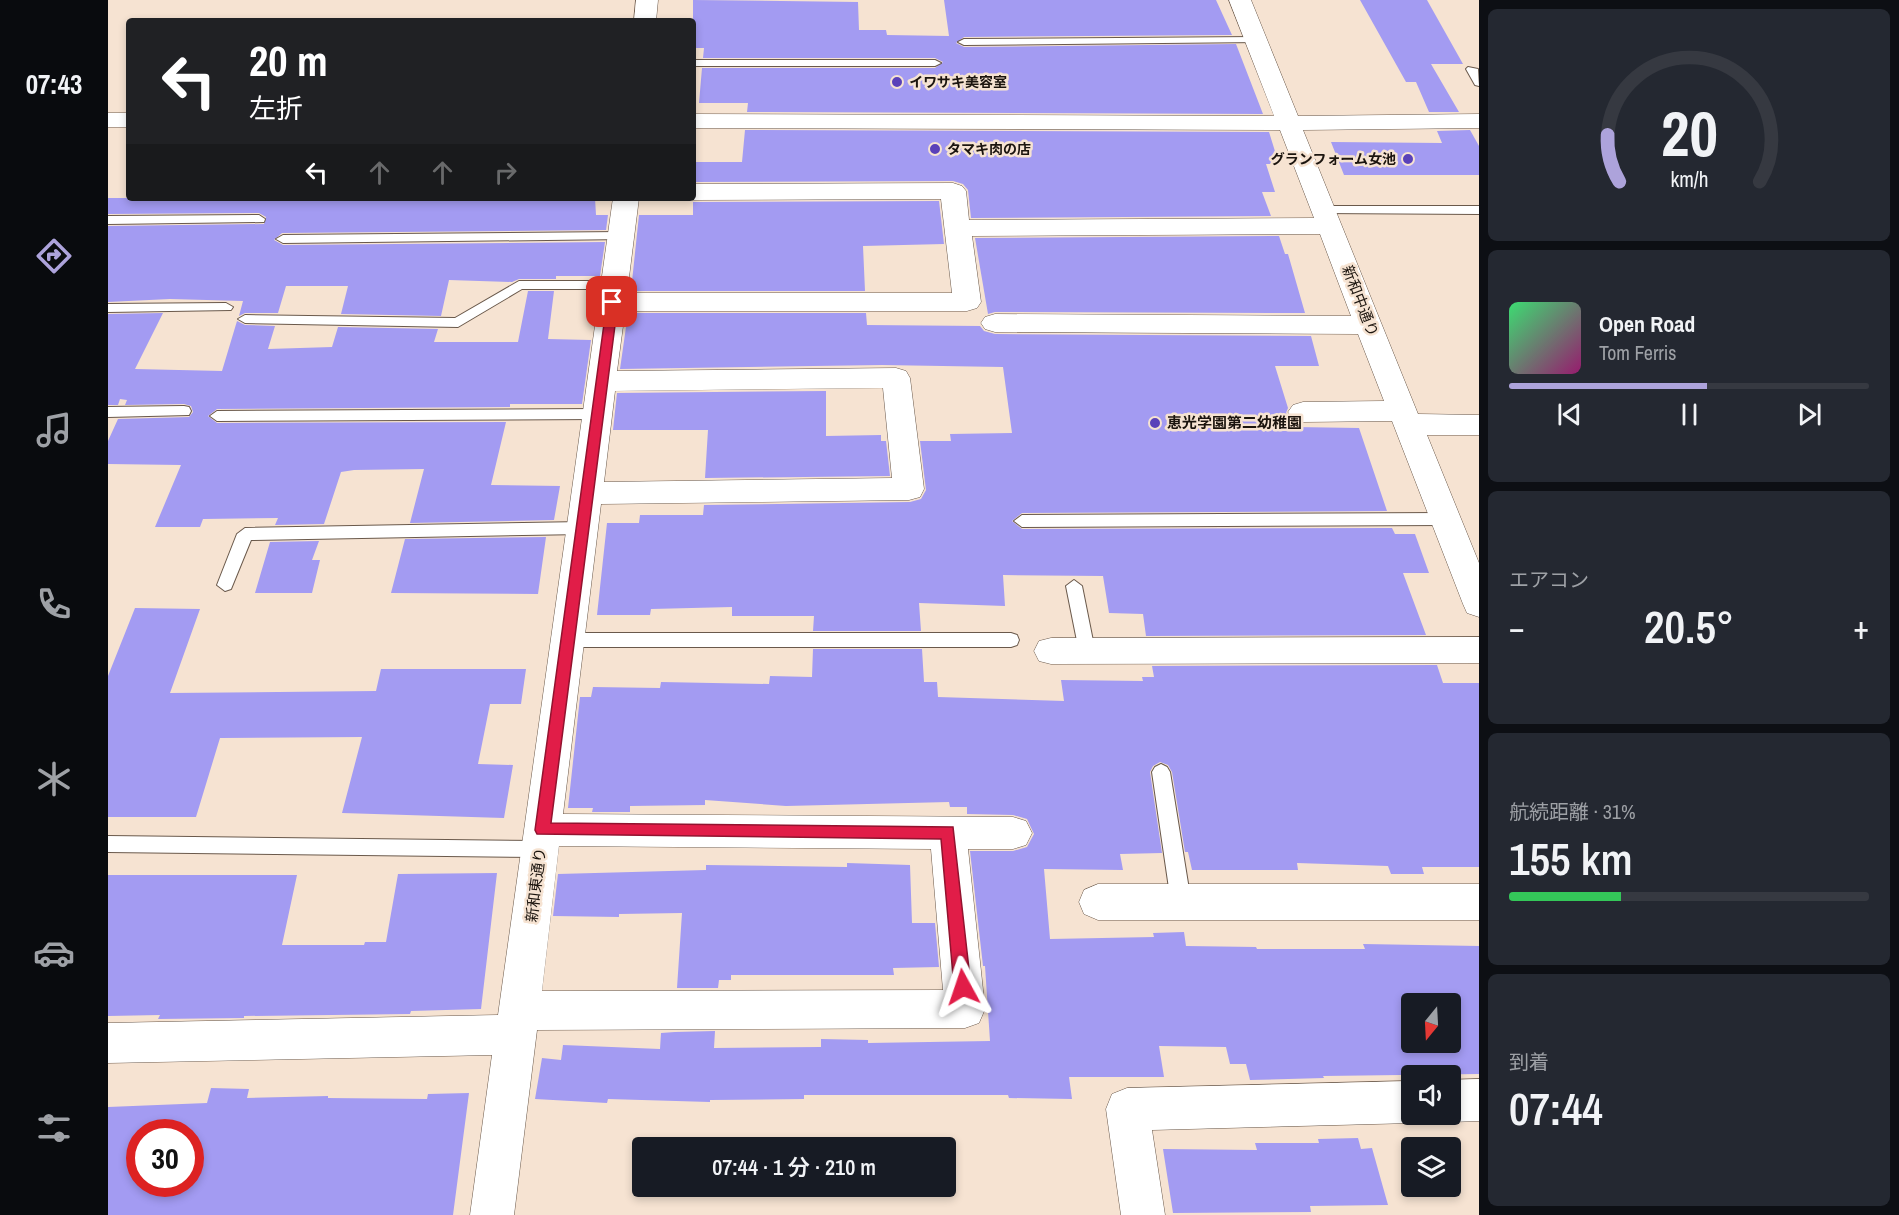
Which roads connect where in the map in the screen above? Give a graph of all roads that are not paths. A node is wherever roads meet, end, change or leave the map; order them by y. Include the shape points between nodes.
1 (647, 0) edge
2 (1239, 0) edge
3 (645, 18) edge
4 (1256, 40) junction
5 (964, 42) dead end
6 (696, 63) edge
7 (935, 63) dead end
8 (1472, 69) dead end
9 (1479, 83) edge
10 (108, 120) edge
11 (126, 120) edge
12 (696, 121) edge
13 (1479, 122) edge
14 (1290, 123) junction
15 (696, 192) edge
16 (626, 201) edge
17 (1479, 210) edge
18 (1328, 218) junction
19 (259, 219) dead end
20 (108, 220) edge
21 (958, 228) junction
22 (621, 236) junction
23 (283, 238) dead end
24 (614, 294) junction
25 (108, 308) edge
26 (226, 308) dead end
27 (245, 319) dead end
28 (995, 323) dead end
29 (1370, 325) junction
30 (600, 398) junction
31 (183, 411) dead end
32 (108, 412) edge
33 (1303, 412) dead end
34 (217, 416) dead end
35 (1406, 418) junction
36 (1479, 425) edge
37 (587, 493) junction
38 (1022, 521) dead end
39 (583, 528) junction
40 (1459, 532) edge
41 (225, 585) dead end
42 (1074, 586) dead end
43 (1479, 604) edge
44 (568, 640) junction
45 (1011, 640) dead end
46 (1479, 650) edge
47 (1052, 651) dead end
48 (1087, 651) junction
49 (1161, 772) dead end
50 (948, 832) junction
51 (1013, 833) dead end
52 (542, 839) junction
53 (108, 844) edge
54 (1098, 902) dead end
55 (1181, 902) junction
56 (1479, 902) edge
57 (517, 1023) junction
58 (108, 1043) edge
59 (1479, 1100) edge
60 (1461, 1101) edge
61 (1401, 1102) edge
62 (492, 1215) edge
63 (1143, 1215) edge

1 - 3 street
2 - 4 street, 新和中通り
4 - 5 lane
4 - 14 street, 新和中通り
6 - 7 lane
8 - 9 lane
10 - 11 street
12 - 14 street
13 - 14 street
14 - 18 street, 新和中通り
15 - 21 street via 952,191
16 - 22 street, 新和東通り
17 - 18 lane
18 - 21 street
18 - 29 street, 新和中通り
19 - 20 lane
21 - 24 street via 967,302
22 - 23 lane
22 - 24 street, 新和東通り
24 - 27 lane via 519,285 458,323
24 - 30 street, 新和東通り
25 - 26 lane
28 - 29 street
29 - 35 street, 新和中通り
30 - 34 lane
30 - 37 street, 新和東通り
30 - 37 street via 896,378 909,489
31 - 32 lane
33 - 35 street
35 - 36 street
35 - 40 street, 新和中通り
37 - 39 street, 新和東通り
38 - 40 lane
39 - 41 lane via 245,534
39 - 44 street, 新和東通り
40 - 43 street, 新和中通り
42 - 48 lane
44 - 45 lane
44 - 52 street, 新和東通り
46 - 48 street
47 - 48 street
49 - 55 lane
50 - 51 street
50 - 52 street
50 - 57 street via 965,1009
52 - 53 lane
52 - 57 street, 新和東通り
54 - 55 street
55 - 56 street
57 - 58 street
57 - 62 street, 新和東通り
59 - 60 street
61 - 63 street via 1128,1109

